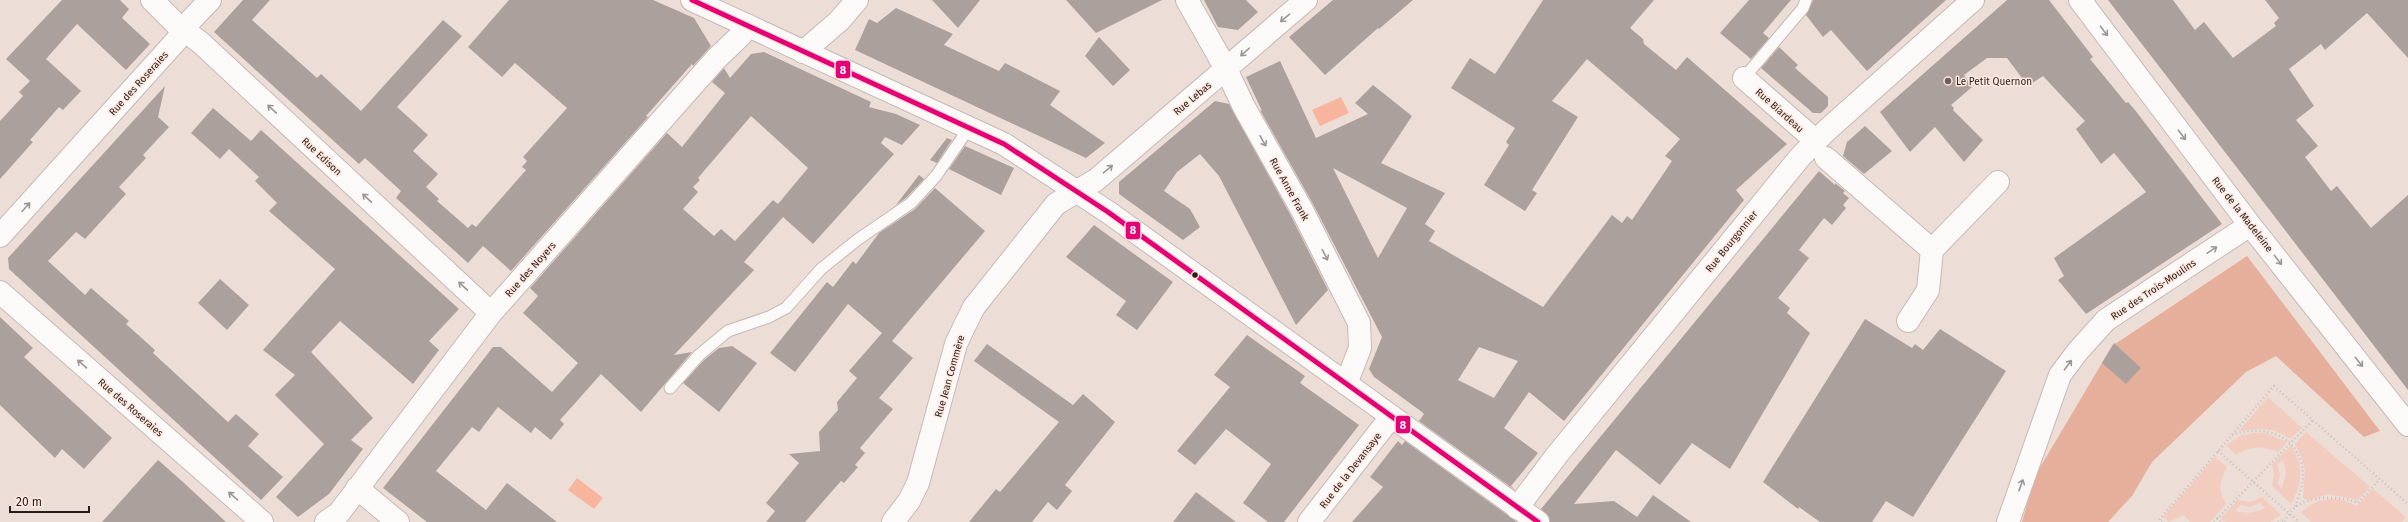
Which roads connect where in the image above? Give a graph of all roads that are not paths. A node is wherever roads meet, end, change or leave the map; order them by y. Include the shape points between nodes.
1 (152, 0) edge
2 (210, 0) edge
3 (692, 0) edge
4 (857, 0) edge
5 (1186, 0) edge
6 (1306, 0) edge
7 (1806, 0) edge
8 (1973, 0) edge
9 (2080, 0) edge
10 (747, 25) junction
11 (184, 30) junction
12 (803, 52) junction
13 (1226, 70) junction
14 (1744, 78) joint
15 (969, 128) junction
16 (1821, 150) junction
17 (1998, 182) dead end
18 (1076, 191) junction
19 (2250, 225) junction
20 (0, 236) edge
21 (1932, 250) junction
22 (0, 292) edge
23 (491, 313) junction
24 (1908, 321) dead end
25 (1346, 384) junction
26 (670, 388) dead end
27 (1391, 417) junction
28 (2408, 425) edge
29 (357, 488) junction
30 (1517, 508) junction
31 (262, 522) edge
32 (326, 522) edge
33 (398, 522) edge
34 (893, 522) edge
35 (1309, 522) edge
36 (1538, 522) edge
37 (2008, 522) edge

1 - 11 street, Rue Edison
2 - 11 street, Rue des Roseraies
3 - 10 street
4 - 12 street via 839,21
5 - 13 street, Rue Anne Frank
6 -> 13 street, Rue Lebas
7 - 14 lane via 1803,8
8 - 16 street, Rue Bourgonnier
9 -> 19 street, Rue de la Madeleine
10 - 12 street
10 - 23 street, Rue des Noyers via 741,35
20 -> 11 street, Rue des Roseraies
23 -> 11 street, Rue Edison
12 - 15 street
18 -> 13 street, Rue Lebas via 1096,180
13 -> 25 street, Rue Anne Frank via 1238,97 1302,210 1359,323 1360,348
14 - 16 street, Rue Biardeau
15 - 18 street via 1011,148
15 - 26 lane via 926,190 821,269 786,308 769,317 728,331 699,355
16 - 21 street, Rue Biardeau
16 - 30 street, Rue Bourgonnier via 1801,156 1557,455
17 - 21 street
18 - 25 street
18 - 34 street, Rue Jean Commère via 1056,204 974,307 956,344 918,483 909,501
19 -> 28 street, Rue de la Madeleine
37 -> 19 street, Rue des Trois-Moulins via 2060,375 2078,351 2106,320
21 - 24 street via 1928,290
31 -> 22 street, Rue des Roseraies
23 - 29 street, Rue des Noyers
25 - 27 street
27 - 30 street
27 - 35 street, Rue de la Devansaye
29 - 32 street, Rue des Noyers via 339,513
29 - 33 street
30 - 36 street

